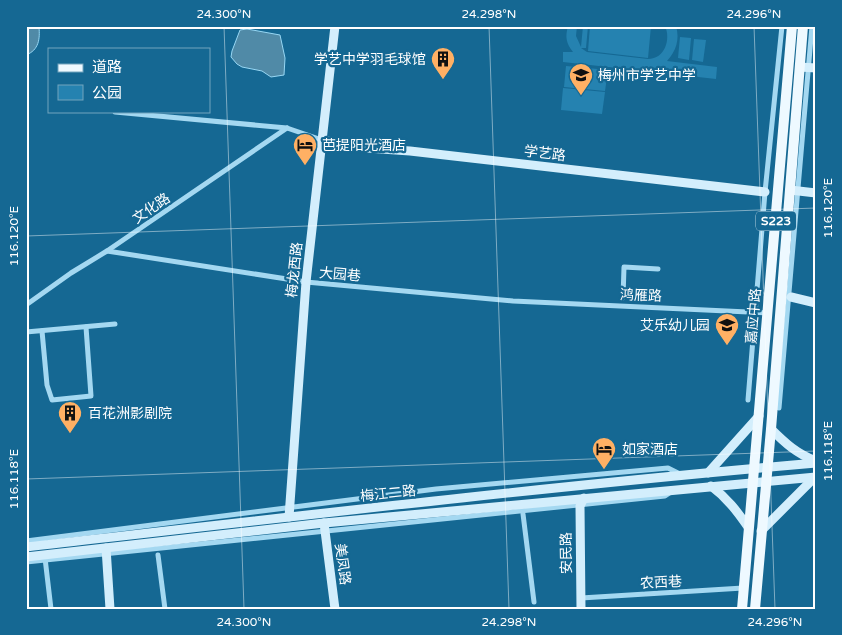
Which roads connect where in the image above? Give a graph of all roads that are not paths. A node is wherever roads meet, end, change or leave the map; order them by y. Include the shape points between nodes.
1 (336, 26) edge
2 (782, 26) edge
3 (792, 26) edge
4 (803, 26) edge
5 (812, 26) edge
6 (808, 68) edge
7 (115, 112) edge
8 (287, 128) junction
9 (322, 140) junction
10 (794, 191) junction
11 (764, 192) junction
12 (816, 192) edge
13 (107, 251) junction
14 (658, 269) dead end
15 (306, 282) junction
16 (624, 298) dead end
17 (791, 298) dead end
18 (513, 301) joint
19 (816, 304) edge
20 (26, 305) edge
21 (755, 312) junction
22 (768, 313) junction
23 (115, 324) dead end
24 (86, 327) junction
25 (42, 331) junction
26 (26, 332) edge
27 (748, 400) dead end
28 (780, 408) dead end
29 (758, 416) junction
30 (771, 429) junction
31 (816, 462) edge
32 (768, 467) junction
33 (754, 468) junction
34 (708, 473) junction
35 (683, 475) junction
36 (816, 477) edge
37 (766, 481) junction
38 (752, 482) junction
39 (711, 486) junction
40 (582, 502) junction
41 (289, 508) junction
42 (523, 514) dead end
43 (289, 517) junction
44 (324, 523) junction
45 (748, 527) junction
46 (761, 531) junction
47 (26, 541) edge
48 (26, 547) edge
49 (106, 548) junction
50 (158, 555) dead end
51 (26, 557) edge
52 (45, 558) dead end
53 (26, 562) edge
54 (743, 588) junction
55 (581, 598) junction
56 (534, 602) dead end
57 (50, 609) edge
58 (110, 609) edge
59 (165, 609) edge
60 (336, 609) edge
61 (581, 609) edge
62 (742, 609) edge
63 (755, 609) edge

1 - 9 main road, 梅龙西路
2 - 11 street
3 - 22 main road, 嘉应中路 / S223
4 - 6 main road, 嘉应中路 / S223
5 - 6 street
6 - 10 main road, 嘉应中路 / S223
7 - 8 street
8 - 9 street
8 - 13 street, 文化路
9 - 11 main road, 学艺路 via 366,148
9 - 15 main road, 梅龙西路
10 - 12 main road
10 - 28 street
10 - 30 main road, 嘉应中路 / S223
11 - 21 street
13 - 15 street, 大园巷
13 - 20 street, 文化路
14 - 16 street via 624,267
15 - 18 street, 大园巷
15 - 41 main road, 梅龙西路
17 - 19 main road
18 - 21 street, 鸿雁路
21 - 22 street, 鸿雁路
21 - 27 street
22 - 29 main road, 嘉应中路 / S223
23 - 24 street
24 - 25 street
24 - 25 street via 91,396 52,400 47,385
25 - 26 street
29 - 33 main road, 嘉应中路 / S223
29 - 34 main road
30 - 31 main road via 802,456
30 - 32 main road, 嘉应中路 / S223
31 - 32 main road, 梅江二路
32 - 33 main road, 梅江二路
32 - 37 main road, 嘉应中路 / S223
33 - 34 main road, 梅江二路
33 - 38 main road, 嘉应中路 / S223
34 - 35 main road, 梅江二路
35 - 41 street via 668,468 436,489
35 - 43 main road, 梅江二路
36 - 37 main road, 梅江二路
36 - 46 main road
37 - 38 main road, 梅江二路
37 - 46 main road, 嘉应中路 / S223
38 - 39 main road, 梅江二路
38 - 45 main road, 嘉应中路 / S223
39 - 40 main road, 梅江二路
39 - 45 main road via 725,496
40 - 44 main road, 梅江二路
40 - 53 street
40 - 55 main road, 安民路
41 - 43 main road, 梅龙西路
41 - 47 street
42 - 56 street
43 - 48 main road, 梅江二路
44 - 49 main road, 梅江二路
44 - 60 main road, 美凤路
45 - 54 main road, 嘉应中路 / S223
46 - 63 main road, 嘉应中路 / S223
49 - 51 main road, 梅江二路
49 - 58 main road
50 - 59 street
52 - 57 street
54 - 55 street, 农西巷
54 - 62 main road, 嘉应中路 / S223
55 - 61 main road, 安民路

